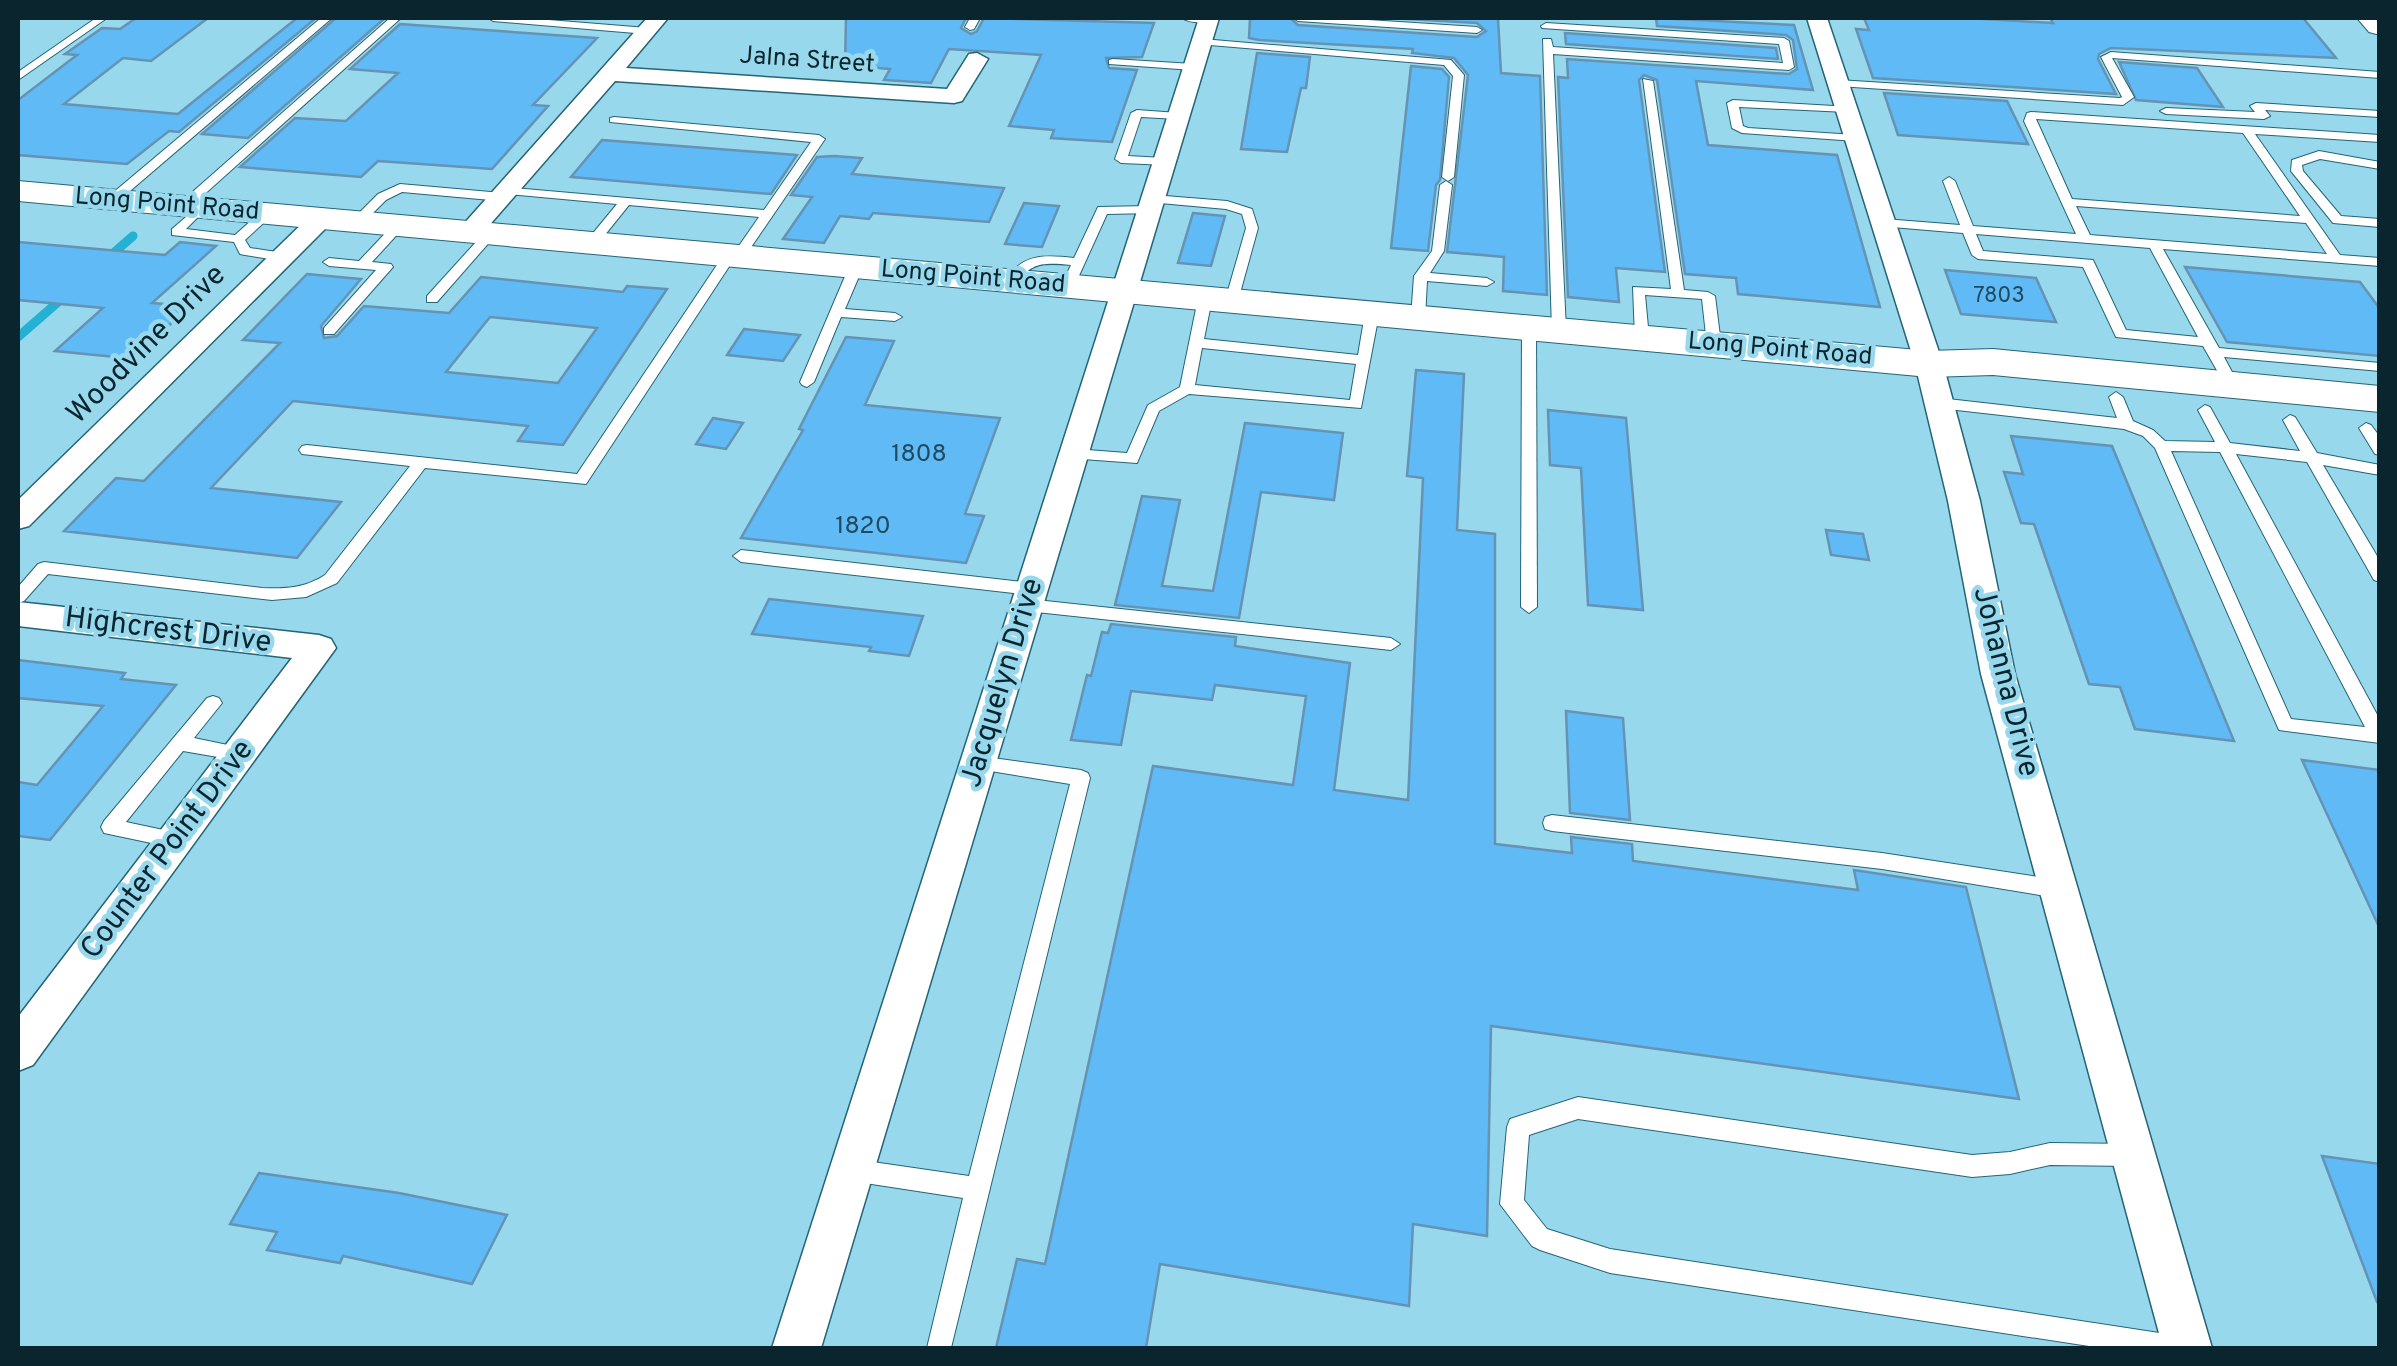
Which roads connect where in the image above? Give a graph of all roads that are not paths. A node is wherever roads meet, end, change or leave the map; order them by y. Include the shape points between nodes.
1 (102, 18) edge
2 (327, 18) edge
3 (396, 18) edge
4 (492, 18) edge
5 (1298, 18) edge
6 (1818, 18) edge
7 (2372, 18) edge
8 (1546, 22) edge
9 (653, 24) edge
10 (2380, 26) edge
11 (1477, 30) dead end
12 (1200, 33) edge
13 (1547, 50) junction
14 (977, 59) dead end
15 (1112, 62) dead end
16 (611, 74) junction
17 (2380, 75) edge
18 (18, 77) edge
19 (1646, 82) dead end
20 (1838, 82) junction
21 (1847, 109) junction
22 (2166, 111) dead end
23 (2380, 114) edge
24 (614, 120) dead end
25 (2246, 129) junction
26 (1856, 138) junction
27 (2380, 139) edge
28 (2380, 166) edge
29 (1950, 181) dead end
30 (21, 194) edge
31 (504, 194) junction
32 (112, 200) junction
33 (626, 201) junction
34 (2068, 202) junction
35 (1151, 205) junction
36 (192, 207) junction
37 (768, 214) junction
38 (339, 220) junction
39 (2310, 220) junction
40 (1884, 223) junction
41 (2380, 223) edge
42 (252, 226) junction
43 (399, 226) junction
44 (1968, 230) junction
45 (480, 233) junction
46 (2085, 239) junction
47 (591, 243) junction
48 (2154, 244) junction
49 (734, 256) junction
50 (282, 257) junction
51 (2336, 258) junction
52 (329, 262) dead end
53 (2380, 262) edge
54 (362, 265) junction
55 (856, 267) junction
56 (1073, 274) junction
57 (1421, 276) junction
58 (1486, 282) dead end
59 (1124, 291) junction
60 (1678, 293) junction
61 (432, 299) dead end
62 (1218, 300) junction
63 (838, 313) junction
64 (1372, 314) junction
65 (896, 317) dead end
66 (1418, 318) junction
67 (1544, 329) junction
68 (328, 331) dead end
69 (1642, 338) junction
70 (1198, 343) junction
71 (1714, 344) junction
72 (1364, 360) junction
73 (2380, 367) edge
74 (807, 382) dead end
75 (1934, 384) junction
76 (2217, 387) junction
77 (1187, 389) junction
78 (2121, 410) junction
79 (2290, 420) junction
80 (2376, 427) edge
81 (2161, 446) junction
82 (306, 450) dead end
83 (1074, 454) junction
84 (2310, 456) junction
85 (421, 463) junction
86 (2380, 470) edge
87 (18, 518) edge
88 (742, 556) dead end
89 (2380, 576) edge
90 (18, 597) edge
91 (1029, 597) junction
92 (1529, 607) dead end
93 (18, 614) edge
94 (1390, 644) dead end
95 (320, 648) joint
96 (213, 702) dead end
97 (2379, 736) edge
98 (179, 743) junction
99 (240, 754) junction
100 (978, 763) junction
101 (1552, 823) dead end
102 (176, 840) junction
103 (2058, 889) junction
104 (18, 1051) edge
105 (2133, 1155) junction
106 (852, 1170) junction
107 (977, 1189) junction
108 (796, 1348) edge
109 (939, 1348) edge
110 (2179, 1348) edge
111 (2188, 1348) edge

1 - 18 lane
2 - 32 lane
3 - 36 lane
4 - 9 lane
5 - 11 lane
6 - 20 street, Johanna Drive
7 - 10 main road
8 - 13 lane
8 - 13 lane via 1784,41 1790,67
9 - 16 street
12 - 15 lane
12 - 35 street, Jacquelyn Drive
12 - 57 lane via 1457,68 1438,251
13 - 67 lane
14 - 16 street, Jalna Street via 954,96
16 - 31 street
17 - 20 lane via 2110,55 2128,97 2123,102
19 - 60 lane
20 - 21 street, Johanna Drive
21 - 26 street, Johanna Drive
21 - 26 lane via 1733,103 1738,128 1746,131
22 - 23 lane via 2264,116 2256,106
24 - 37 lane via 819,139
25 - 27 lane
25 - 34 lane via 2031,115
25 - 39 lane
26 - 40 street, Johanna Drive
28 - 41 lane via 2319,155 2296,163 2337,220
29 - 44 lane
30 - 32 main road, Long Point Road
31 - 33 lane
31 - 38 lane via 400,188
31 - 45 street
32 - 36 main road, Long Point Road
33 - 37 lane
33 - 47 lane
34 - 39 lane
34 - 46 lane
35 - 56 lane via 1102,210
35 - 59 street, Jacquelyn Drive
35 - 62 lane via 1228,205 1248,212 1252,228
36 - 42 main road, Long Point Road
37 - 49 lane
38 - 42 main road, Long Point Road
38 - 43 main road, Long Point Road
38 - 50 street, Woodvine Drive
39 - 51 lane
40 - 44 lane
40 - 75 street, Johanna Drive
42 - 50 lane via 245,251
43 - 45 main road, Long Point Road
43 - 54 lane
44 - 46 lane
44 - 76 lane via 1978,254 2088,263 2121,334
45 - 47 main road, Long Point Road
45 - 61 lane
46 - 48 lane
47 - 49 main road, Long Point Road
48 - 51 lane
48 - 76 lane
49 - 55 main road, Long Point Road
49 - 85 lane via 580,480
50 - 87 street, Woodvine Drive
51 - 53 lane
52 - 54 lane
54 - 68 lane via 386,267
55 - 56 main road, Long Point Road via 1012,281
55 - 63 lane
56 - 59 main road, Long Point Road
57 - 58 lane
57 - 66 lane
59 - 62 main road, Long Point Road
59 - 83 street, Jacquelyn Drive
60 - 69 lane via 1638,290
60 - 71 lane via 1708,296
62 - 64 main road, Long Point Road
62 - 70 lane
63 - 65 lane
63 - 74 lane
64 - 66 main road, Long Point Road
64 - 72 lane
66 - 67 main road, Long Point Road
67 - 69 main road, Long Point Road
67 - 92 lane
69 - 71 main road, Long Point Road
70 - 72 lane
70 - 77 lane
71 - 75 main road, Long Point Road
72 - 77 lane via 1356,405
73 - 76 lane
75 - 76 main road, Long Point Road via 1993,362
75 - 78 main road, Long Point Road via 2004,382
75 - 103 street, Johanna Drive via 1998,674
76 - 78 main road, Long Point Road
76 - 79 main road, Long Point Road
76 - 80 main road, Long Point Road
76 - 81 lane
76 - 84 lane
76 - 97 lane
77 - 83 lane via 1153,408 1132,459
78 - 81 lane
79 - 80 main road, Long Point Road
79 - 84 lane
81 - 97 lane via 2285,725
82 - 85 lane
83 - 91 street, Jacquelyn Drive
84 - 86 lane
84 - 89 lane
85 - 90 lane via 331,580 315,590 262,594 44,568
88 - 91 lane
91 - 94 lane
91 - 100 street, Jacquelyn Drive
93 - 95 street, Highcrest Drive
95 - 99 street, Counter Point Drive
96 - 98 lane
98 - 99 lane
98 - 102 lane via 111,828
99 - 102 street, Counter Point Drive
100 - 106 street, Jacquelyn Drive
100 - 107 lane via 1080,778
101 - 103 lane via 1882,861
102 - 104 street, Counter Point Drive
103 - 105 street, Johanna Drive
105 - 110 lane via 2050,1154 1972,1166 1578,1108 1518,1127 1512,1204 1540,1238 1610,1260
105 - 111 street, Johanna Drive
106 - 107 lane
106 - 108 street, Jacquelyn Drive
107 - 109 lane

